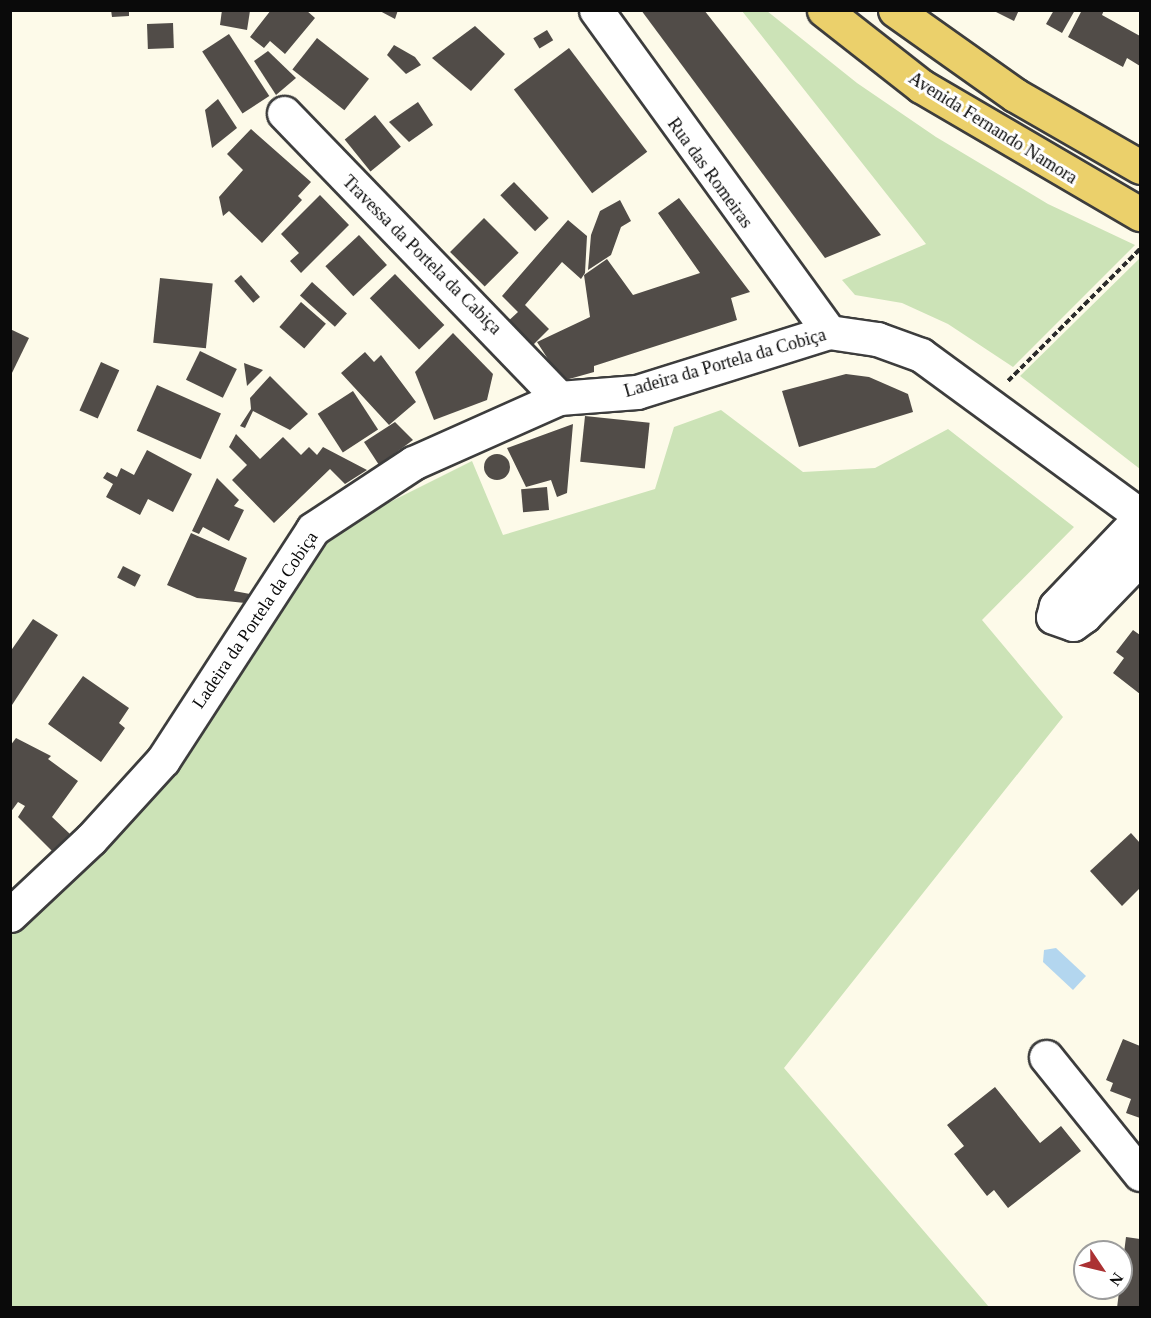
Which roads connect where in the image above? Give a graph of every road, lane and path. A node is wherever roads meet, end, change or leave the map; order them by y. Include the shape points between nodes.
1 (596, 10) edge
2 (824, 10) edge
3 (895, 10) edge
4 (284, 113) dead end
5 (1140, 167) edge
6 (1140, 214) edge
7 (1140, 249) edge
8 (829, 332) junction
9 (560, 398) junction
10 (986, 403) junction
11 (1140, 517) edge
12 (1140, 558) edge
13 (10, 915) edge
14 (1046, 1057) dead end
15 (1140, 1174) edge

1 - 8 street, Rua das Romeiras
2 - 6 main road, Avenida Fernando Namora via 921,86
3 - 5 main road via 1015,95
4 - 9 street, Travessa da Portela da Cabiça
7 - 10 path
8 - 9 street, Ladeira da Portela da Cobiça via 637,392
8 - 10 street, Ladeira da Portela da Cobiça via 878,339 921,355
9 - 13 street, Ladeira da Portela da Cobiça via 413,462 313,529 163,760 91,839
10 - 11 street, Ladeira da Portela da Cobiça
11 - 12 street via 1056,606 1053,617 1073,624
14 - 15 street

